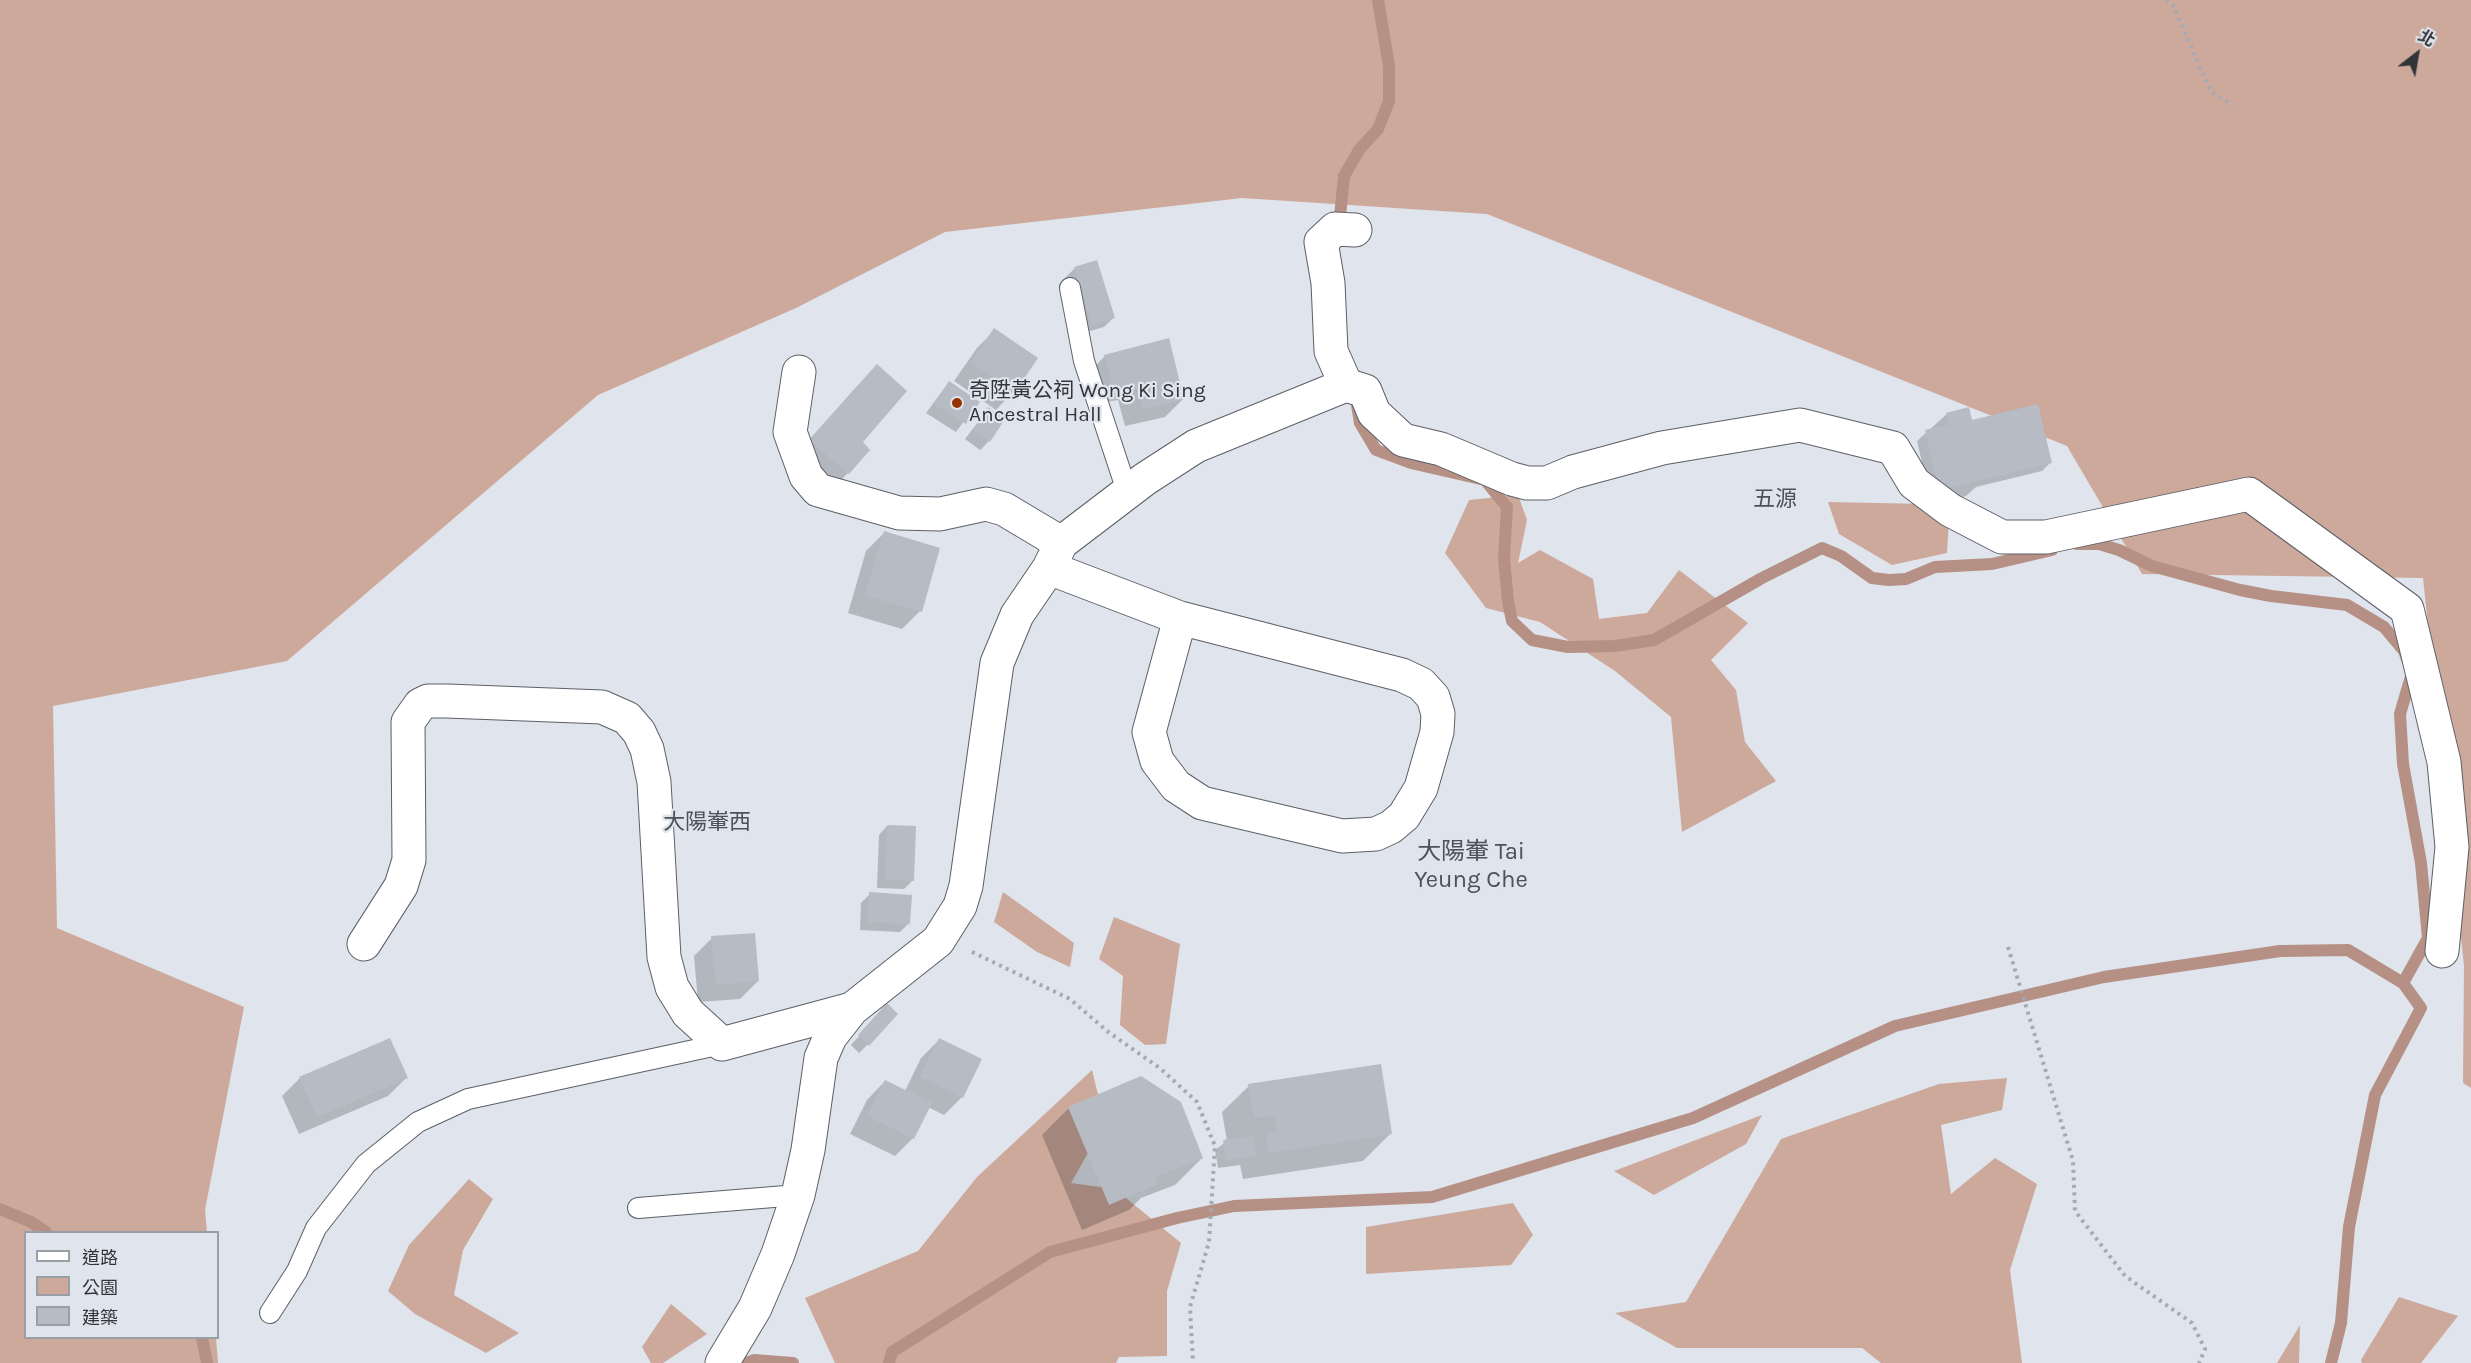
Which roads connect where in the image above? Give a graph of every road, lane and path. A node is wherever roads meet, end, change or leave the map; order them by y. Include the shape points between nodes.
1 (2166, 0) edge
2 (2233, 105) dead end
3 (1355, 230) dead end
4 (1070, 288) dead end
5 (799, 372) dead end
6 (1346, 385) junction
7 (1128, 494) junction
8 (1055, 555) junction
9 (1180, 618) junction
10 (950, 924) junction
11 (364, 944) dead end
12 (2008, 947) dead end
13 (2442, 951) dead end
14 (852, 1009) junction
15 (722, 1044) junction
16 (798, 1195) junction
17 (638, 1208) dead end
18 (270, 1313) dead end
19 (722, 1363) edge
20 (1193, 1363) edge
21 (2199, 1363) edge

1 - 2 path via 2173,5 2211,92
3 - 6 street via 1335,229 1321,242 1328,283 1331,351
4 - 7 lane via 1084,361
5 - 8 street via 790,432 806,476 818,490 899,513 940,514 986,504 1004,509
6 - 7 street via 1196,446 1151,474
6 - 13 street via 1365,391 1374,413 1403,440 1441,450 1527,483 1547,483 1662,448 1800,425 1893,448 1914,483 1950,510 2002,537 2046,537 2249,494 2408,609 2444,762 2452,847
7 - 8 street
8 - 9 street
8 - 10 street via 1017,615 997,663 966,886
9 - 9 street via 1149,732 1157,761 1176,786 1202,803 1342,836 1376,834 1391,827 1415,803 1437,732 1438,714 1433,697 1421,684 1402,675
10 - 14 street via 938,941
10 - 20 path via 964,948 1070,999 1197,1102 1215,1146 1209,1242 1190,1307
11 - 15 street via 401,886 409,860 408,722 420,705 447,701 602,707 627,718 647,749 654,782 664,957 672,987 687,1013
12 - 21 path via 2073,1161 2075,1211 2125,1275 2192,1323 2205,1349
14 - 15 street
14 - 16 street via 830,1037 821,1059
15 - 18 lane via 468,1099 418,1122 366,1164 316,1228 297,1271
16 - 17 lane
16 - 19 street via 755,1308

